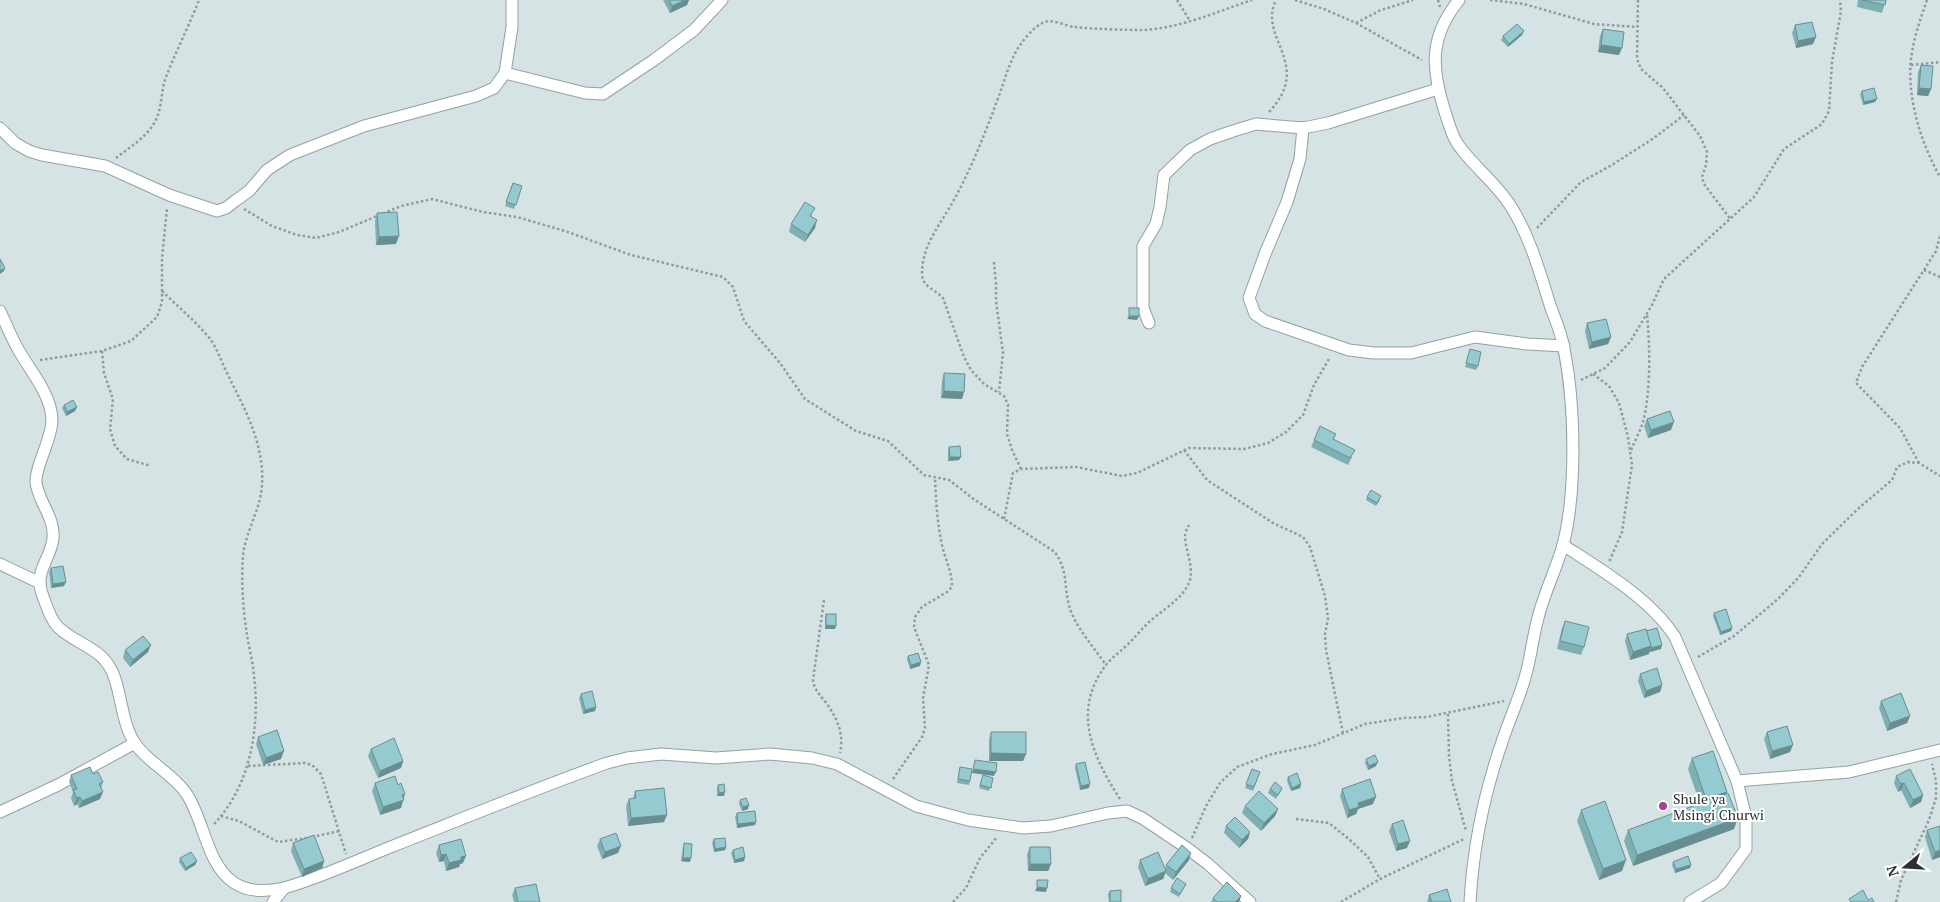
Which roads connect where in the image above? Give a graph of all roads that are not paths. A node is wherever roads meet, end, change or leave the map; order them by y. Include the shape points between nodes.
1 (512, 0) edge
2 (722, 0) edge
3 (1459, 0) edge
4 (505, 73) junction
5 (1438, 89) junction
6 (0, 128) edge
7 (1303, 128) junction
8 (0, 311) edge
9 (1149, 323) dead end
10 (1564, 346) junction
11 (1562, 545) junction
12 (0, 564) edge
13 (40, 583) junction
14 (134, 743) junction
15 (1934, 751) edge
16 (1737, 781) junction
17 (0, 812) edge
18 (284, 888) junction
19 (273, 902) edge
20 (1250, 902) edge
21 (1470, 902) edge
22 (1690, 902) edge

1 - 4 street via 512,27
2 - 4 street via 694,30 603,94 585,93
3 - 5 street via 1439,31 1434,67
4 - 6 street via 494,88 476,96 364,126 290,155 267,170 249,191 217,211 168,195 105,166 29,151
5 - 7 street
5 - 10 street via 1453,137 1510,205 1527,238
7 - 9 street via 1256,124 1210,139 1190,150 1164,175 1156,224 1143,246 1143,308
7 - 10 street via 1300,159 1287,202 1249,298 1255,314 1266,321 1349,350 1374,353 1411,353 1475,337
8 - 13 street via 17,348 45,394 52,418 48,445 36,483 54,530 50,556 42,568
10 - 11 street via 1570,385 1572,450 1570,503
11 - 16 street via 1604,572 1667,623
11 - 21 street via 1539,614 1526,674 1481,814
12 - 13 street
13 - 14 street via 50,616 58,627 104,658 113,672
14 - 17 street via 58,785
14 - 18 street via 186,793 215,862 232,882 256,890
15 - 16 street via 1849,772
16 - 22 street via 1746,818 1746,850 1721,883
18 - 19 street
18 - 20 street via 590,769 627,758 661,754 716,758 770,754 838,764 916,806 968,820 1023,828 1051,826 1127,811 1187,848

